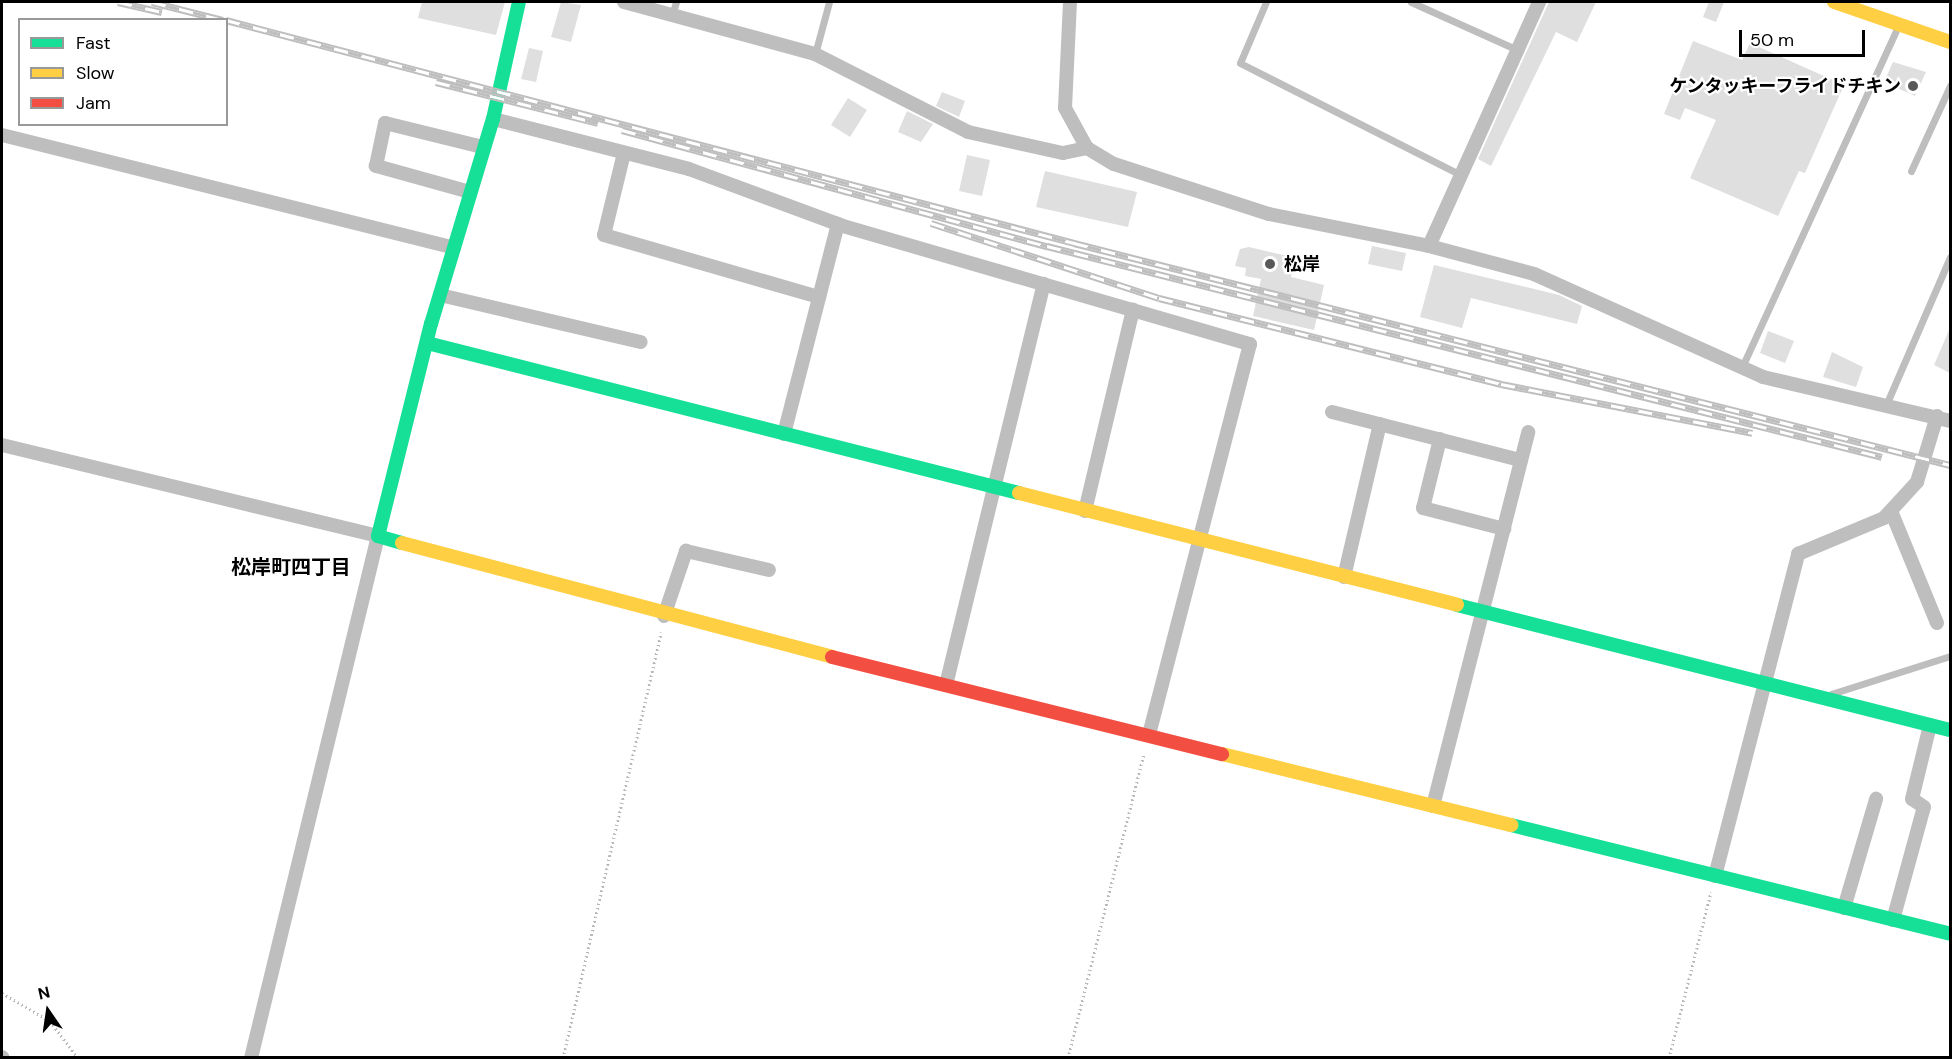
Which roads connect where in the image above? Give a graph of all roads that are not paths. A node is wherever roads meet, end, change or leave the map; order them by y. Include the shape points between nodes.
1 (519, 2) edge
2 (624, 2) edge
3 (829, 2) edge
4 (1070, 2) edge
5 (1266, 2) edge
6 (1411, 2) edge
7 (1539, 2) edge
8 (1834, 2) edge
9 (674, 8) edge
10 (1898, 25) junction
11 (1950, 42) edge
12 (1518, 50) junction
13 (815, 54) junction
14 (1950, 86) edge
15 (493, 119) junction
16 (2, 135) edge
17 (483, 147) junction
18 (1087, 148) junction
19 (624, 153) junction
20 (1911, 171) dead end
21 (1461, 175) junction
22 (470, 192) junction
23 (838, 224) junction
24 (1430, 246) junction
25 (454, 248) junction
26 (1950, 257) edge
27 (1044, 284) junction
28 (440, 295) junction
29 (819, 297) junction
30 (1133, 310) junction
31 (641, 342) dead end
32 (427, 343) junction
33 (1742, 367) junction
34 (1886, 405) junction
35 (1332, 412) dead end
36 (1937, 416) junction
37 (1950, 421) edge
38 (1380, 424) junction
39 (1528, 432) dead end
40 (784, 434) junction
41 (1440, 439) junction
42 (2, 445) edge
43 (1521, 459) junction
44 (995, 488) junction
45 (1085, 511) junction
46 (1891, 511) junction
47 (1504, 529) junction
48 (378, 536) junction
49 (1197, 539) junction
50 (769, 570) dead end
51 (1344, 577) junction
52 (1484, 612) junction
53 (664, 616) junction
54 (1937, 623) dead end
55 (1950, 656) edge
56 (1766, 682) junction
57 (946, 685) junction
58 (1822, 697) junction
59 (1930, 725) junction
60 (1950, 730) edge
61 (1149, 735) junction
62 (1876, 800) dead end
63 (1433, 806) junction
64 (1715, 876) junction
65 (1844, 908) junction
66 (1893, 920) junction
67 (1950, 934) edge
68 (251, 1058) edge

1 - 15 main road
2 - 9 street
3 - 13 lane
4 - 18 street via 1065,108
5 - 21 lane via 1240,63
6 - 12 lane
7 - 12 street
8 - 10 main road
9 - 13 street
10 - 11 main road
10 - 33 lane
12 - 21 street
13 - 18 street via 948,125 1063,153
14 - 20 lane
15 - 17 main road
15 - 19 street
16 - 25 street
17 - 22 main road
17 - 22 street via 386,123 376,166
18 - 24 street via 1114,165 1269,214
19 - 23 street via 689,169
19 - 29 street via 604,235
21 - 24 street
22 - 25 main road
23 - 27 street
23 - 29 street
24 - 33 street via 1534,274
25 - 28 main road
26 - 34 lane
27 - 30 street
27 - 44 street
28 - 31 street
28 - 32 main road
29 - 40 street
30 - 45 street
30 - 49 street via 1250,344
32 - 40 main road
32 - 48 main road
33 - 34 street via 1762,377
34 - 36 street
35 - 38 street
36 - 37 street
36 - 46 street via 1917,482
38 - 41 street
38 - 51 street
39 - 43 street
40 - 44 main road
41 - 43 street
41 - 47 street via 1423,508
42 - 48 street
43 - 47 street
44 - 45 main road
44 - 57 street
45 - 49 main road
46 - 54 street
46 - 56 street via 1851,537 1798,554
47 - 52 street
48 - 53 main road
48 - 68 street
49 - 51 main road
49 - 61 street
50 - 53 street via 686,551
51 - 52 main road
52 - 56 main road
52 - 63 street
53 - 57 main road
55 - 58 lane
56 - 58 main road
56 - 64 street
57 - 61 main road
58 - 59 main road
59 - 60 main road
59 - 66 street via 1912,799 1924,807
61 - 63 main road
62 - 65 street
63 - 64 main road
64 - 65 main road
65 - 66 main road
66 - 67 main road

